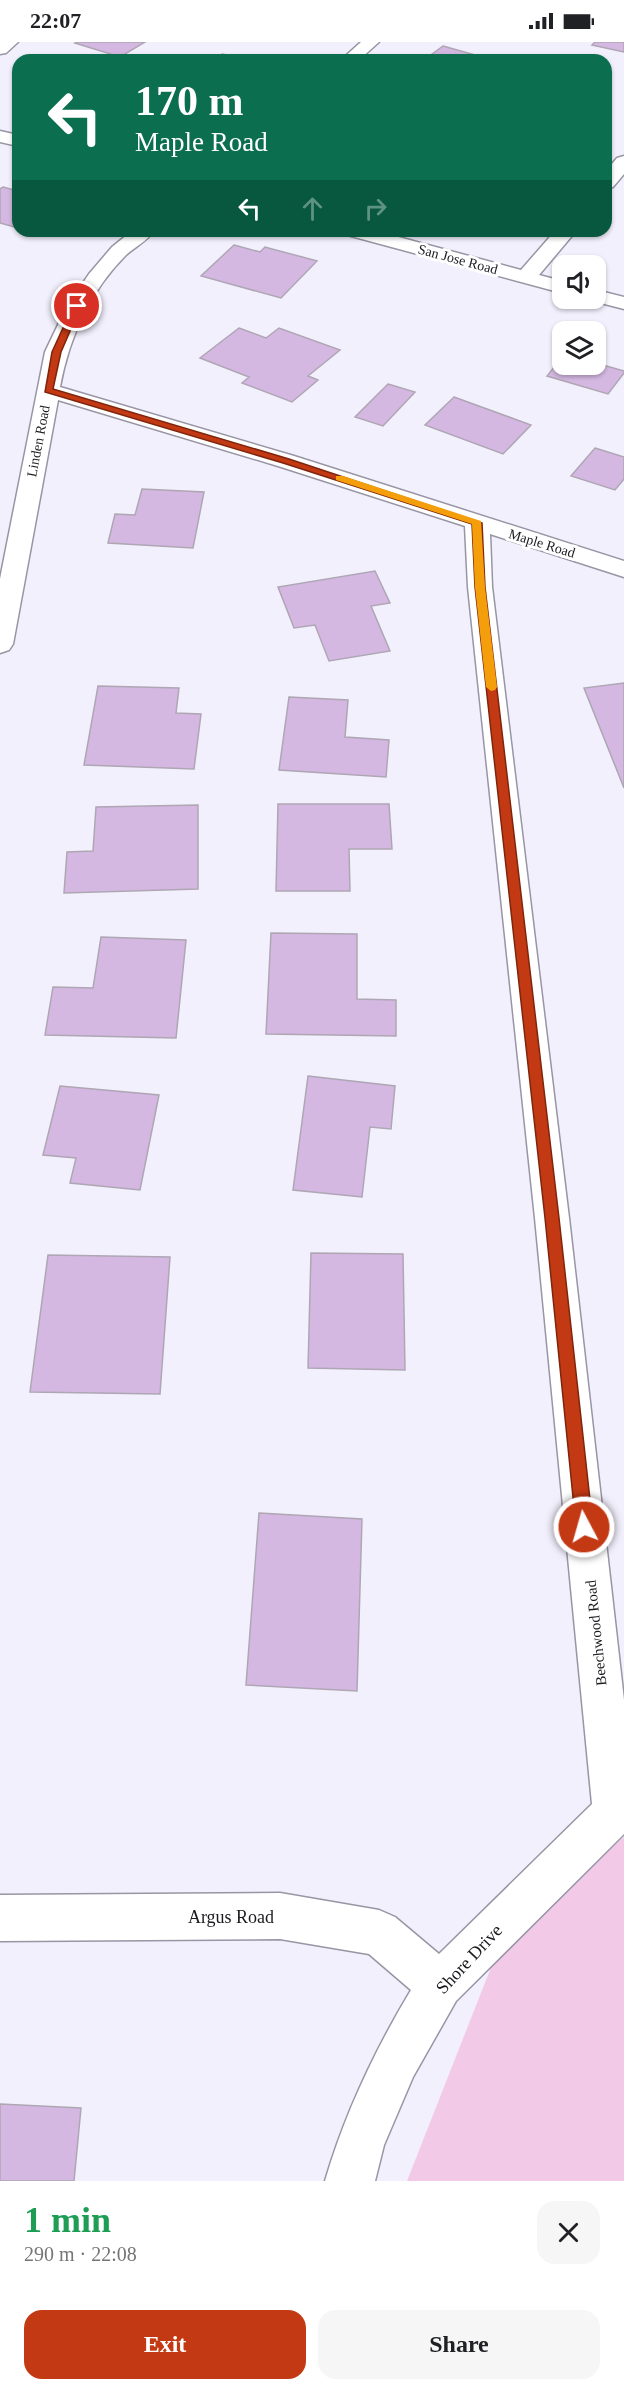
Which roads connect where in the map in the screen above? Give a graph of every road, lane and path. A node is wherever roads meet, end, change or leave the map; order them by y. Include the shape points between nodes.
1 (10, 42) edge
2 (371, 42) edge
3 (0, 49) edge
4 (356, 54) edge
5 (624, 162) edge
6 (612, 176) edge
7 (136, 237) edge
8 (376, 237) edge
9 (561, 237) edge
10 (526, 277) junction
11 (552, 284) edge
12 (606, 298) edge
13 (624, 303) edge
14 (48, 390) junction
15 (477, 523) junction
16 (624, 569) edge
17 (0, 644) edge
18 (619, 1808) edge
19 (0, 1918) edge
20 (440, 1985) junction
21 (350, 2181) edge

1 - 3 street
2 - 4 street
5 - 6 street
7 - 14 street, Linden Road via 119,251 77,306 56,352
8 - 10 street, San Jose Road
9 - 10 street
10 - 11 street, San Jose Road
12 - 13 street
14 - 15 street, Maple Road
14 - 17 street, Linden Road
15 - 16 street, Maple Road
15 - 18 street, Beechwood Road via 480,587
18 - 20 street, Shore Drive
19 - 20 street, Argus Road via 280,1916 379,1933
20 - 21 street, Shore Drive via 396,2060 360,2145

